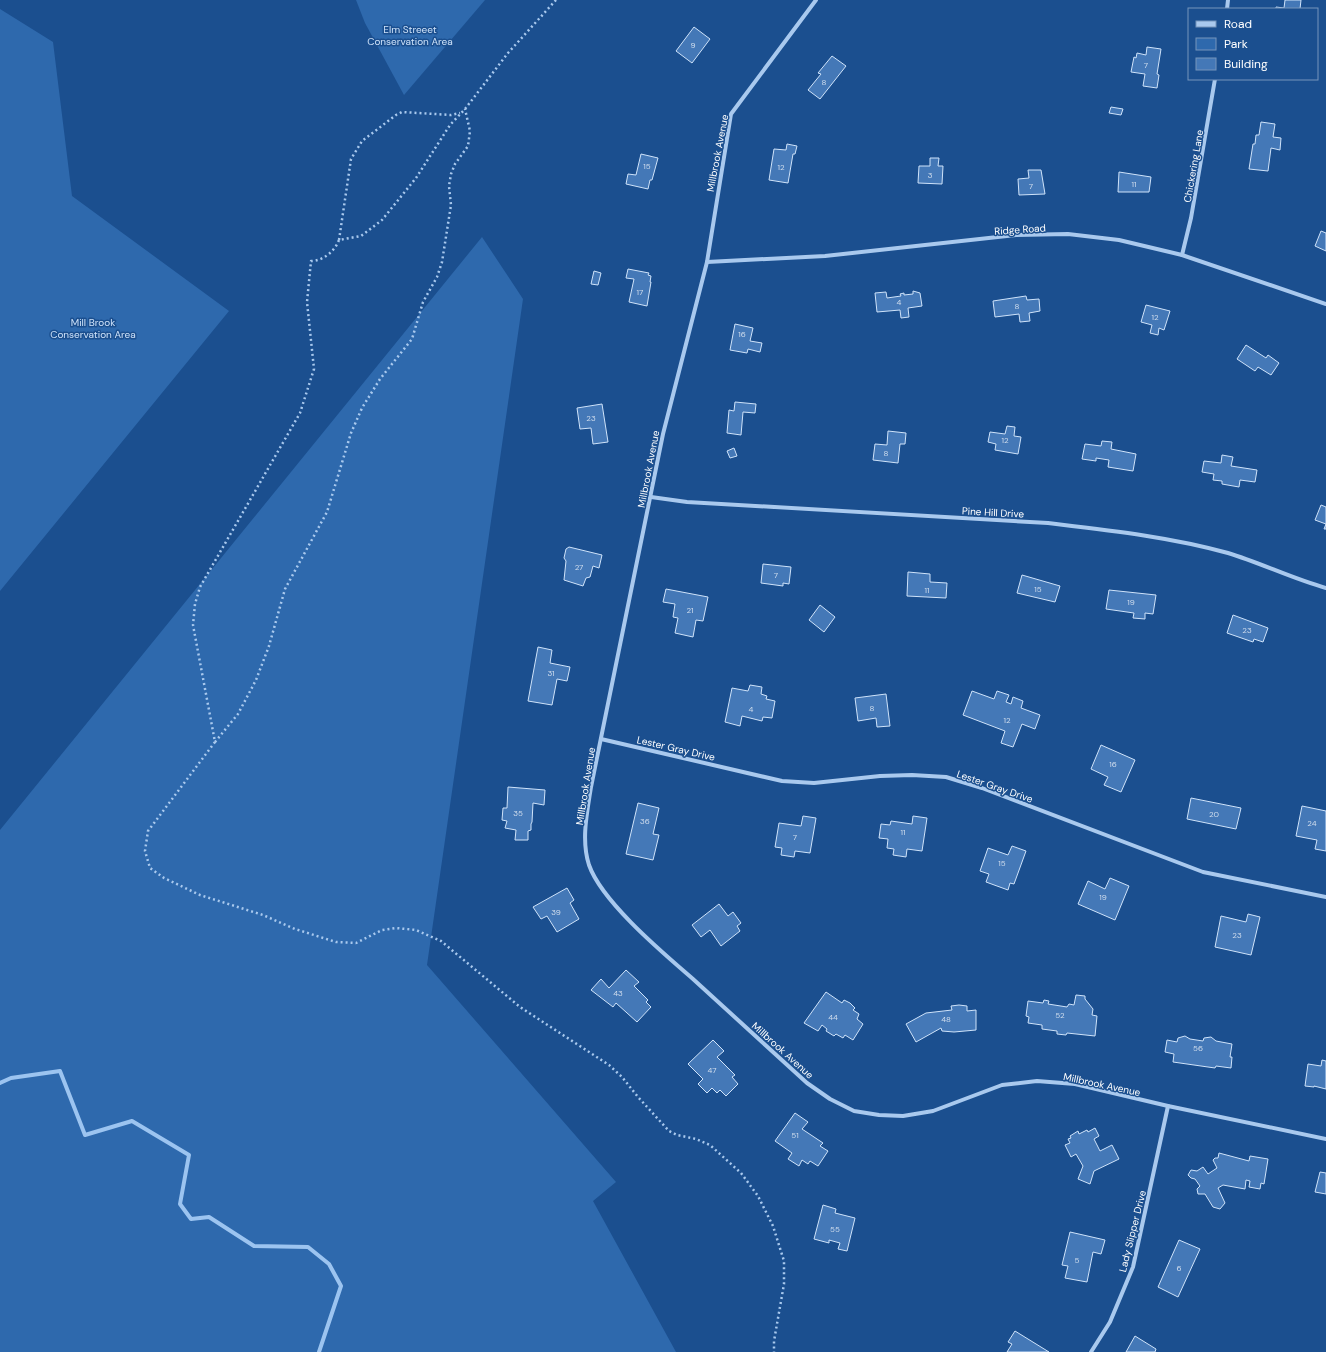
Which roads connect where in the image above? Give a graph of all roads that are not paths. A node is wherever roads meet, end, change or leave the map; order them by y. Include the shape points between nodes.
1 (816, 0) edge
2 (1215, 80) edge
3 (1182, 255) junction
4 (706, 262) junction
5 (1326, 304) edge
6 (651, 497) junction
7 (1326, 588) edge
8 (601, 739) junction
9 (1326, 898) edge
10 (1168, 1106) junction
11 (1326, 1139) edge
12 (1091, 1352) edge

1 - 4 street, Millbrook Avenue via 731,114
2 - 3 street, Chickering Lane via 1194,204
3 - 4 street, Ridge Road via 1119,240 1060,234 1016,235 826,256
3 - 5 street, Ridge Road
4 - 6 street, Millbrook Avenue via 663,434
6 - 7 street, Pine Hill Drive via 687,502 1048,523 1091,528 1207,548
6 - 8 street, Millbrook Avenue
8 - 9 street, Lester Gray Drive via 782,781 814,784 880,776 946,777 982,788 1203,872
8 - 10 street, Millbrook Avenue via 585,821 585,844 590,866 600,885 617,907 657,947 807,1083 830,1099 854,1111 904,1116 933,1111 1002,1085 1038,1081 1075,1084
10 - 11 street, Millbrook Avenue
10 - 12 street, Lady Slipper Drive via 1133,1267 1110,1322

